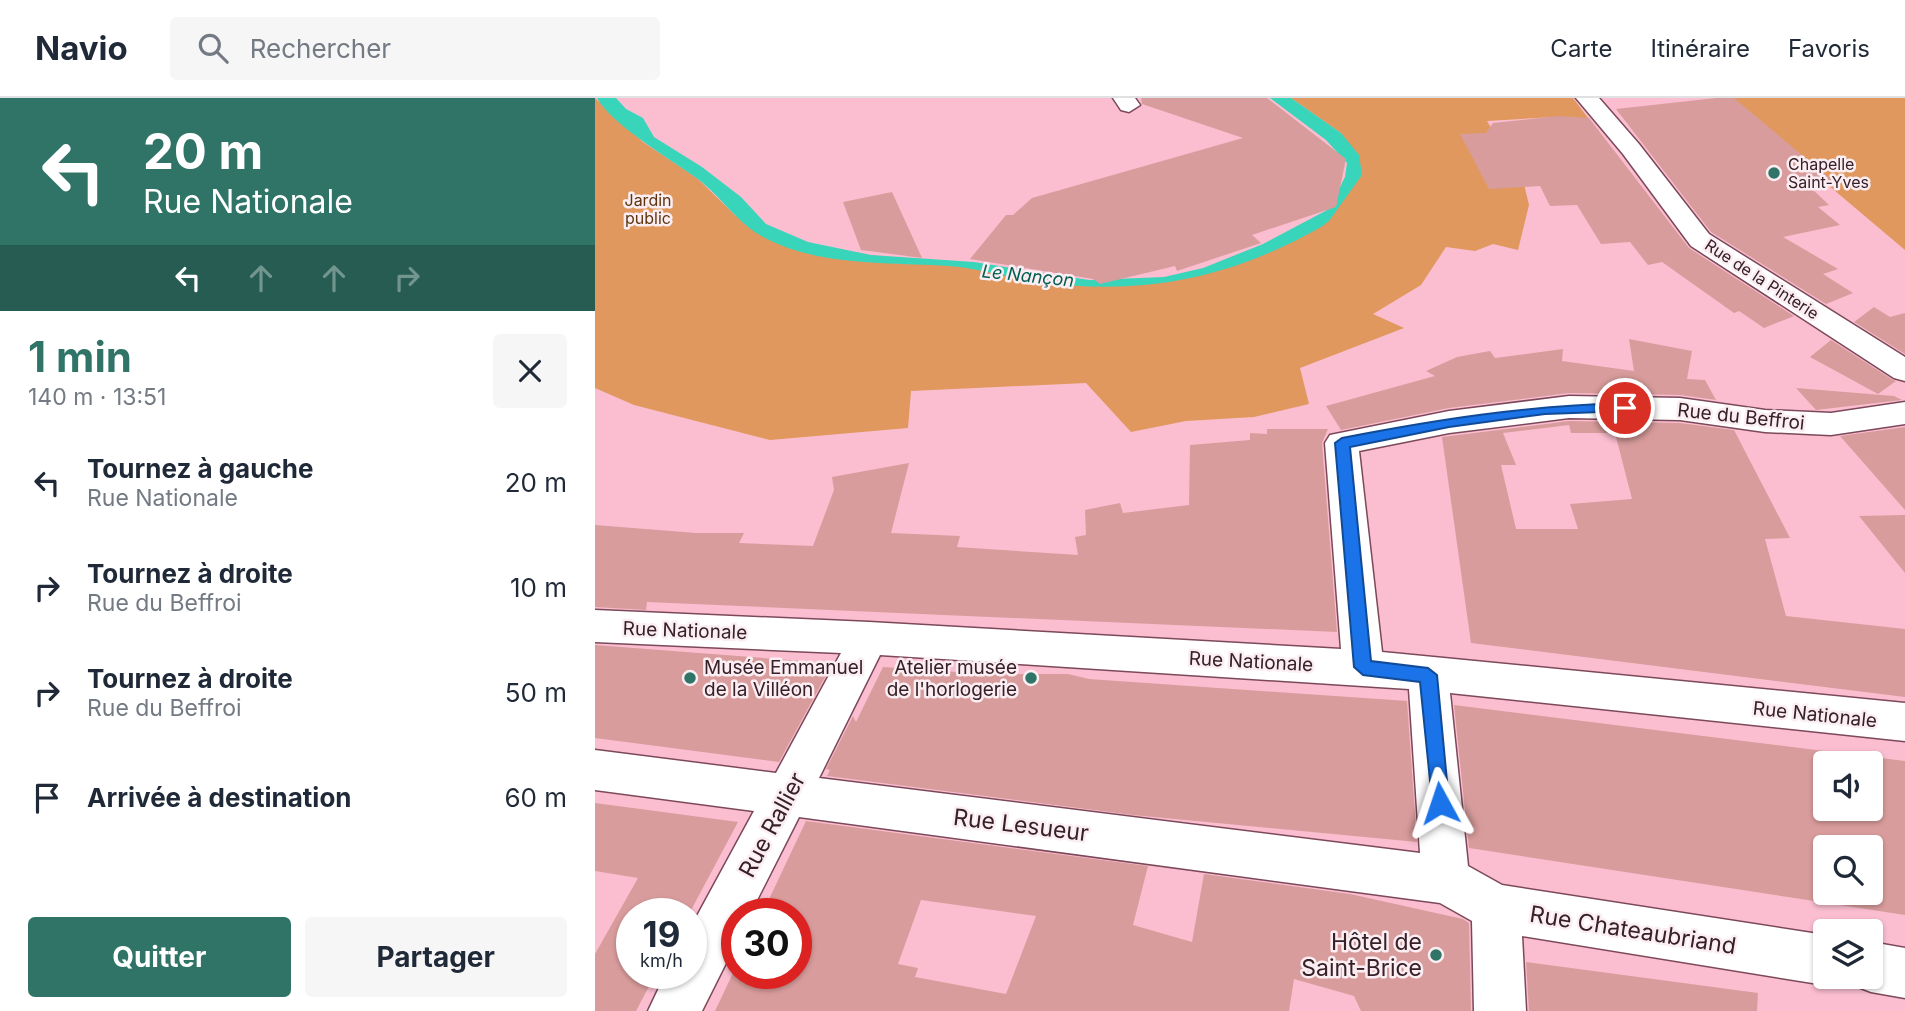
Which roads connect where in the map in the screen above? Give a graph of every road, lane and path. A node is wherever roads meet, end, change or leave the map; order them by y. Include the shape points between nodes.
1 (1587, 98) edge
2 (1905, 371) edge
3 (1905, 413) edge
4 (595, 626) edge
5 (869, 638) junction
6 (1363, 667) junction
7 (1428, 675) junction
8 (1905, 722) edge
9 (595, 770) edge
10 (789, 794) junction
11 (1446, 880) junction
12 (1496, 908) junction
13 (1813, 958) edge
14 (1883, 969) edge
15 (1905, 973) edge
16 (674, 1011) edge
17 (1500, 1011) edge

1 - 2 street, Rue de la Pinterie via 1700,240
3 - 6 street, Rue du Beffroi via 1831,424 1765,421 1680,409 1569,407 1342,443
4 - 5 street, Rue Nationale
5 - 6 street, Rue Nationale
5 - 10 street, Rue Rallier
6 - 7 street, Rue Nationale
7 - 8 street, Rue Nationale
7 - 11 street
9 - 10 street, Rue Lesueur
10 - 11 street, Rue Lesueur
10 - 16 street, Rue Rallier
11 - 12 street, Rue Chateaubriand
12 - 13 street, Rue Chateaubriand
12 - 17 street
14 - 15 street

